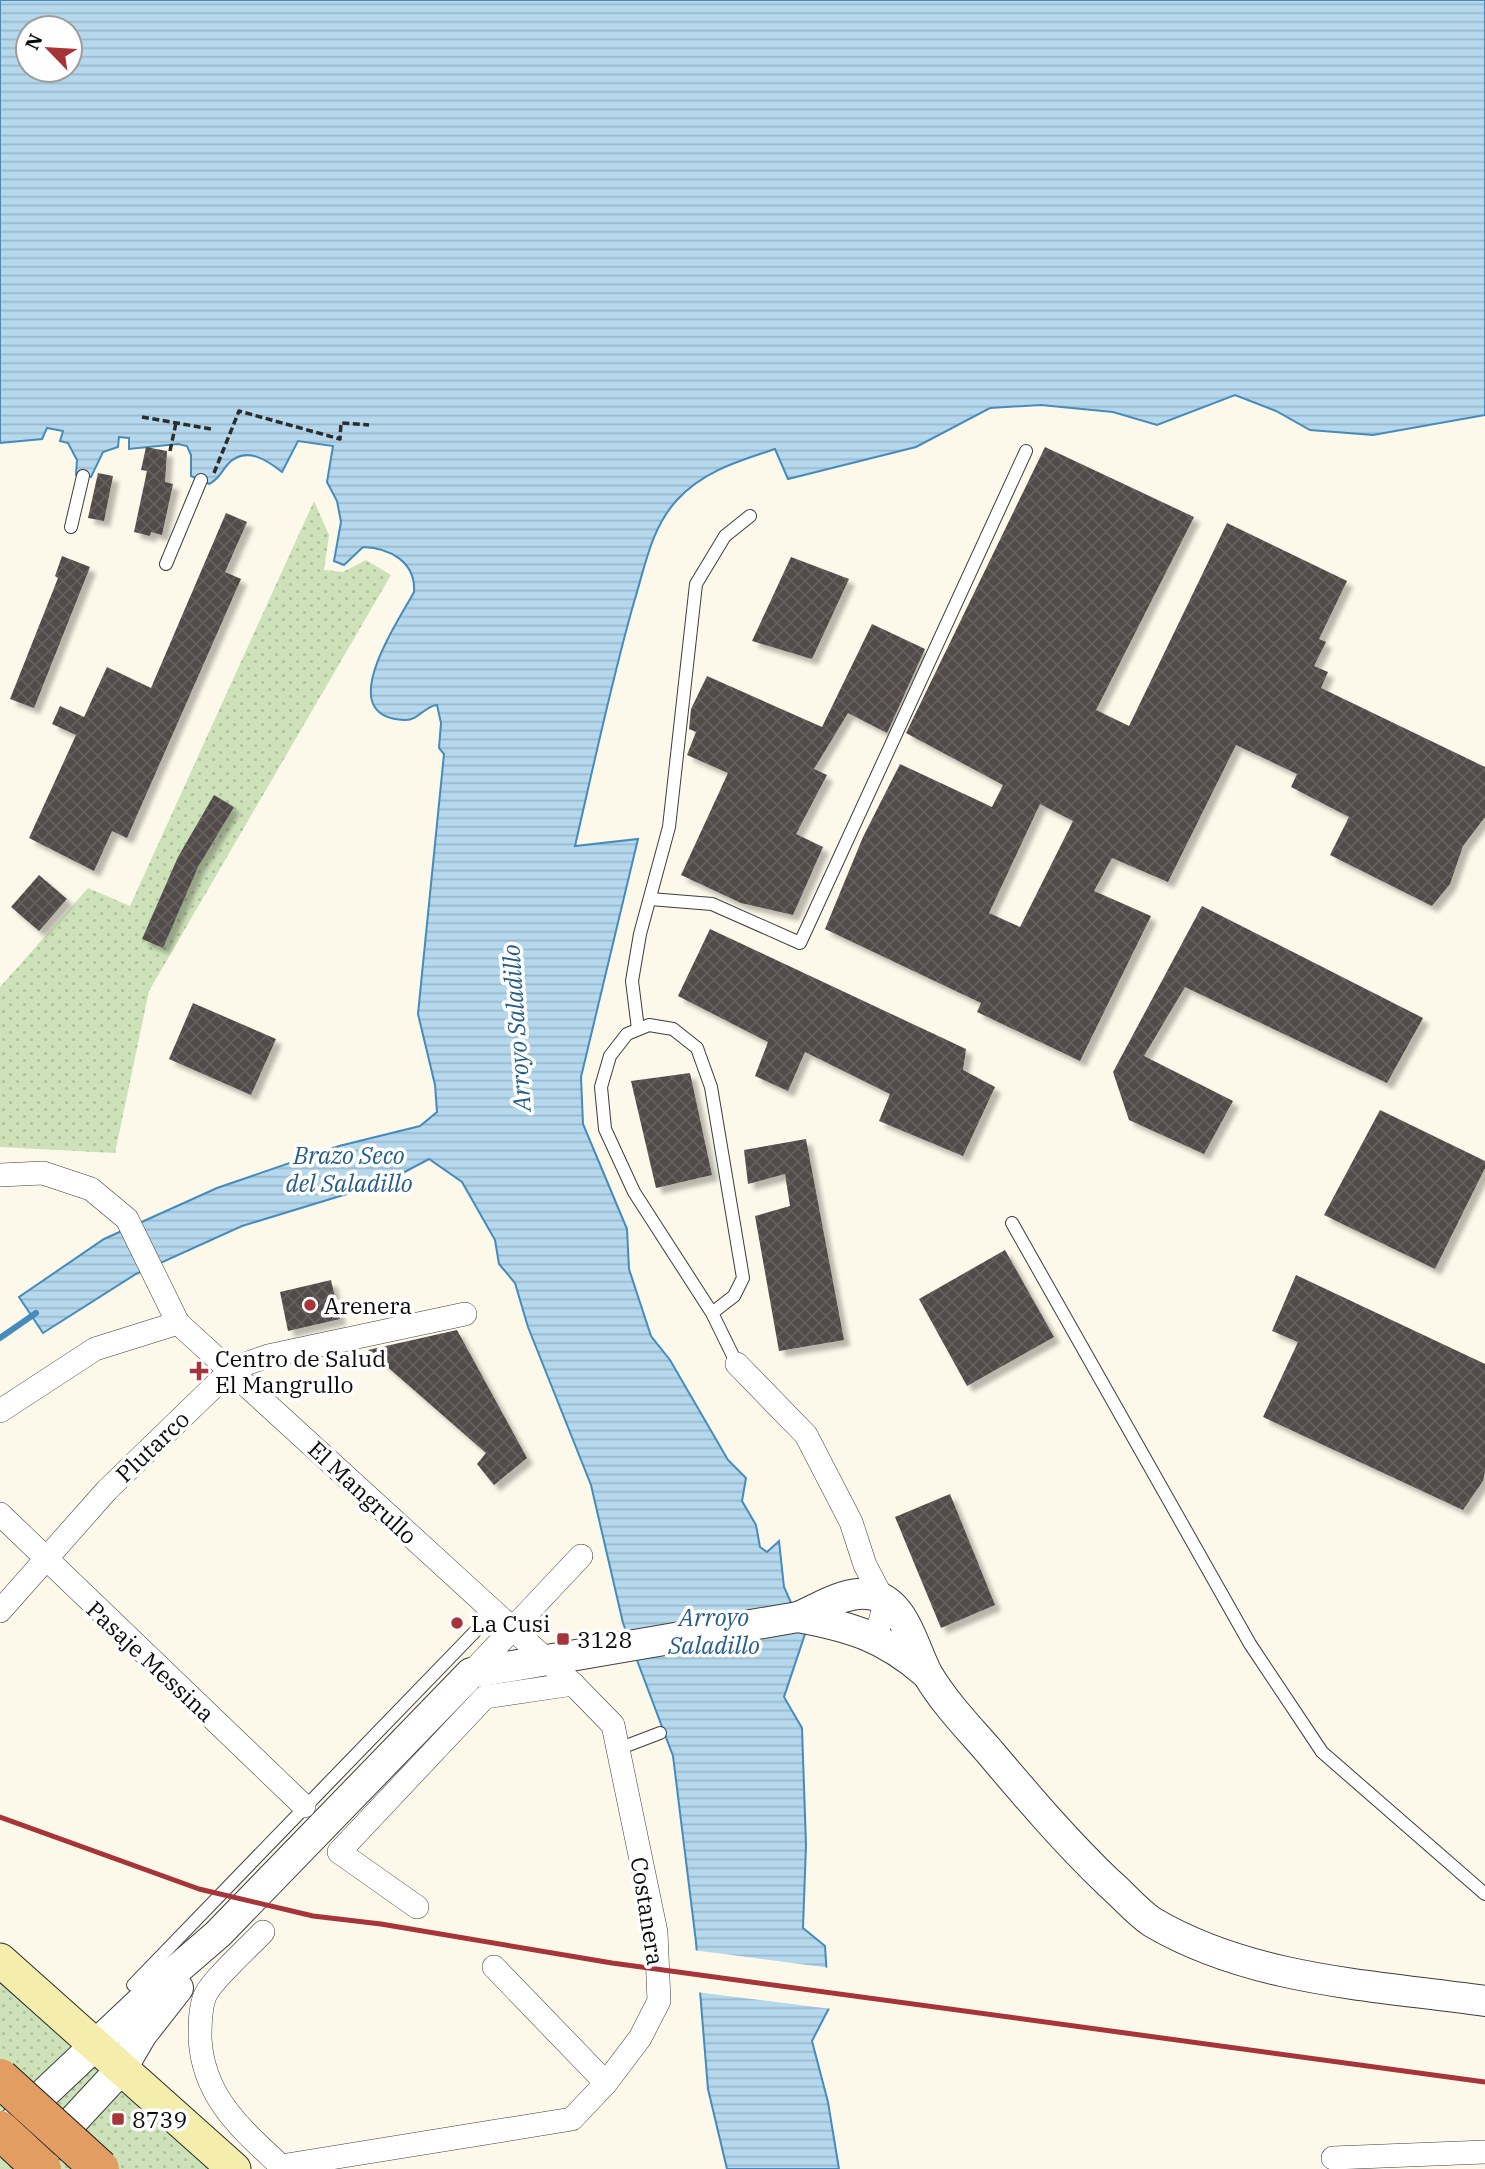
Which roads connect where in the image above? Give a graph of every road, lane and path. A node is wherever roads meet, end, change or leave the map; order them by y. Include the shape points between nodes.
1 (142, 417) dead end
2 (176, 423) junction
3 (369, 425) dead end
4 (211, 429) dead end
5 (170, 451) dead end
6 (1026, 451) dead end
7 (83, 476) dead end
8 (205, 482) joint
9 (750, 516) dead end
10 (71, 527) dead end
11 (166, 564) dead end
12 (649, 899) junction
13 (638, 1029) junction
14 (0, 1175) edge
15 (1012, 1223) dead end
16 (712, 1313) junction
17 (465, 1314) dead end
18 (178, 1322) junction
19 (737, 1364) joint
20 (232, 1369) junction
21 (0, 1411) edge
22 (0, 1514) edge
23 (582, 1556) dead end
24 (45, 1561) junction
25 (865, 1565) junction
26 (856, 1595) junction
27 (885, 1603) junction
28 (0, 1611) edge
29 (493, 1613) junction
30 (798, 1617) junction
31 (512, 1630) junction
32 (862, 1631) junction
33 (547, 1662) junction
34 (471, 1673) junction
35 (929, 1675) junction
36 (573, 1684) junction
37 (660, 1733) dead end
38 (618, 1749) junction
39 (304, 1806) junction
40 (1485, 1894) edge
41 (418, 1907) dead end
42 (263, 1932) dead end
43 (218, 1934) junction
44 (0, 1960) edge
45 (494, 1967) dead end
46 (133, 1985) dead end
47 (1485, 2001) edge
48 (96, 2046) junction
49 (122, 2068) junction
50 (0, 2078) edge
51 (606, 2084) junction
52 (0, 2130) edge
53 (0, 2137) edge
54 (1485, 2152) edge
55 (1333, 2158) dead end
56 (283, 2167) edge
57 (29, 2169) edge
58 (42, 2169) edge
59 (100, 2169) edge
60 (234, 2169) edge

1 - 2 path
2 - 4 path
2 - 5 path
3 - 8 path via 341,423 340,439 239,411
6 - 12 lane via 800,943 712,904
7 - 10 lane
8 - 11 lane
9 - 12 lane via 725,536 696,584 670,827
12 - 13 lane via 632,981
13 - 16 lane via 627,1034 610,1056 601,1087 605,1129 634,1192
13 - 16 lane via 649,1025 681,1035 697,1048 711,1087 743,1278 734,1296
14 - 18 street via 43,1173 91,1189 127,1219
15 - 40 lane via 1250,1644 1322,1752
16 - 19 lane
17 - 20 street, Plutarco via 268,1356
18 - 20 street, El Mangrullo
18 - 21 street via 94,1349
19 - 25 street via 806,1434 851,1522
20 - 24 street, Plutarco via 107,1490
20 - 29 street, El Mangrullo
22 - 24 street, Pasaje Messina
23 - 31 street
24 - 28 street, Plutarco
24 - 39 street, Pasaje Messina
25 - 26 street
25 - 27 street
26 - 27 street via 873,1595
26 - 30 street via 844,1595
26 - 32 street via 851,1609
27 - 32 street via 878,1626
27 - 35 street via 895,1609
29 - 31 street, El Mangrullo
29 - 39 lane
30 - 32 street
30 - 33 street
31 - 33 street, El Mangrullo
31 - 34 street
32 - 35 street
33 - 34 street
33 - 36 street, Costanera
34 - 43 street
35 - 47 street via 954,1711 1068,1843 1149,1920 1193,1944 1243,1963
36 - 38 street, Costanera via 613,1725
36 - 41 street via 485,1697 339,1852
37 - 38 lane
38 - 51 street, Costanera via 656,1932 659,2001 640,2038
39 - 46 lane
42 - 56 street via 205,1994 201,2053 216,2099 237,2126
43 - 48 street
43 - 49 street via 142,2034
44 - 48 main road
45 - 51 street
48 - 49 main road
48 - 53 street
49 - 57 street
49 - 60 main road
50 - 59 highway, bridge
51 - 56 street, Costanera via 572,2119
52 - 58 highway, bridge
54 - 55 street

